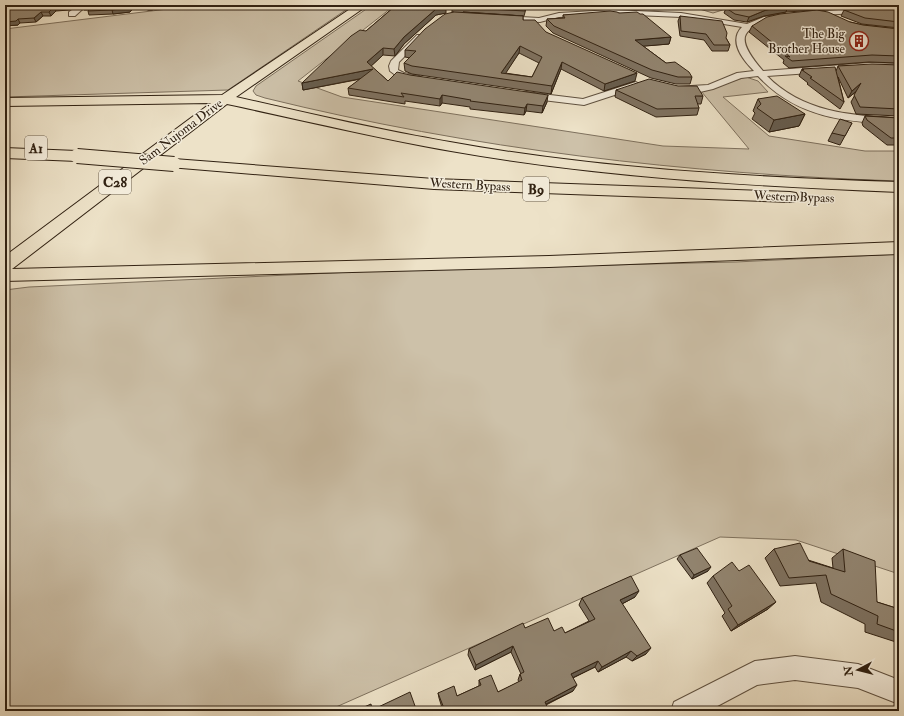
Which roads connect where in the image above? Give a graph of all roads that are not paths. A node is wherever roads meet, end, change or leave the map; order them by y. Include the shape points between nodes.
1 (83, 5) edge
2 (363, 5) edge
3 (899, 8) edge
4 (825, 13) junction
5 (72, 14) dead end
6 (493, 18) edge
7 (836, 20) edge
8 (747, 26) junction
9 (424, 33) edge
10 (899, 67) edge
11 (760, 74) junction
12 (633, 75) edge
13 (427, 80) edge
14 (671, 88) edge
15 (514, 93) edge
16 (225, 99) junction
17 (5, 102) edge
18 (899, 120) edge
19 (5, 144) edge
20 (5, 153) edge
21 (71, 155) junction
22 (899, 188) edge
23 (899, 201) edge
24 (899, 248) edge
25 (5, 265) edge
26 (5, 275) edge
27 (899, 692) edge
28 (683, 711) edge

1 - 5 street
2 - 16 highway, Sam Nujoma Drive / C28
3 - 4 street
4 - 7 street
4 - 8 street via 768,19
6 - 8 street via 540,24 549,16 612,12 681,15
8 - 11 street via 740,36 741,46
9 - 13 street via 392,66 400,75
10 - 11 street via 869,66
11 - 14 street via 734,76 700,89
11 - 18 street via 786,96 824,113 852,119
12 - 15 street via 646,81 584,102
16 - 17 highway
16 - 22 highway via 451,147 549,161 673,175
16 - 25 highway, Sam Nujoma Drive / C28
19 - 21 highway, Western Bypass / A1
20 - 21 highway, Western Bypass / A1
21 - 23 highway, Western Bypass / B9, bridge via 450,185
24 - 26 highway via 624,260
27 - 28 street via 858,676 795,668 755,673

